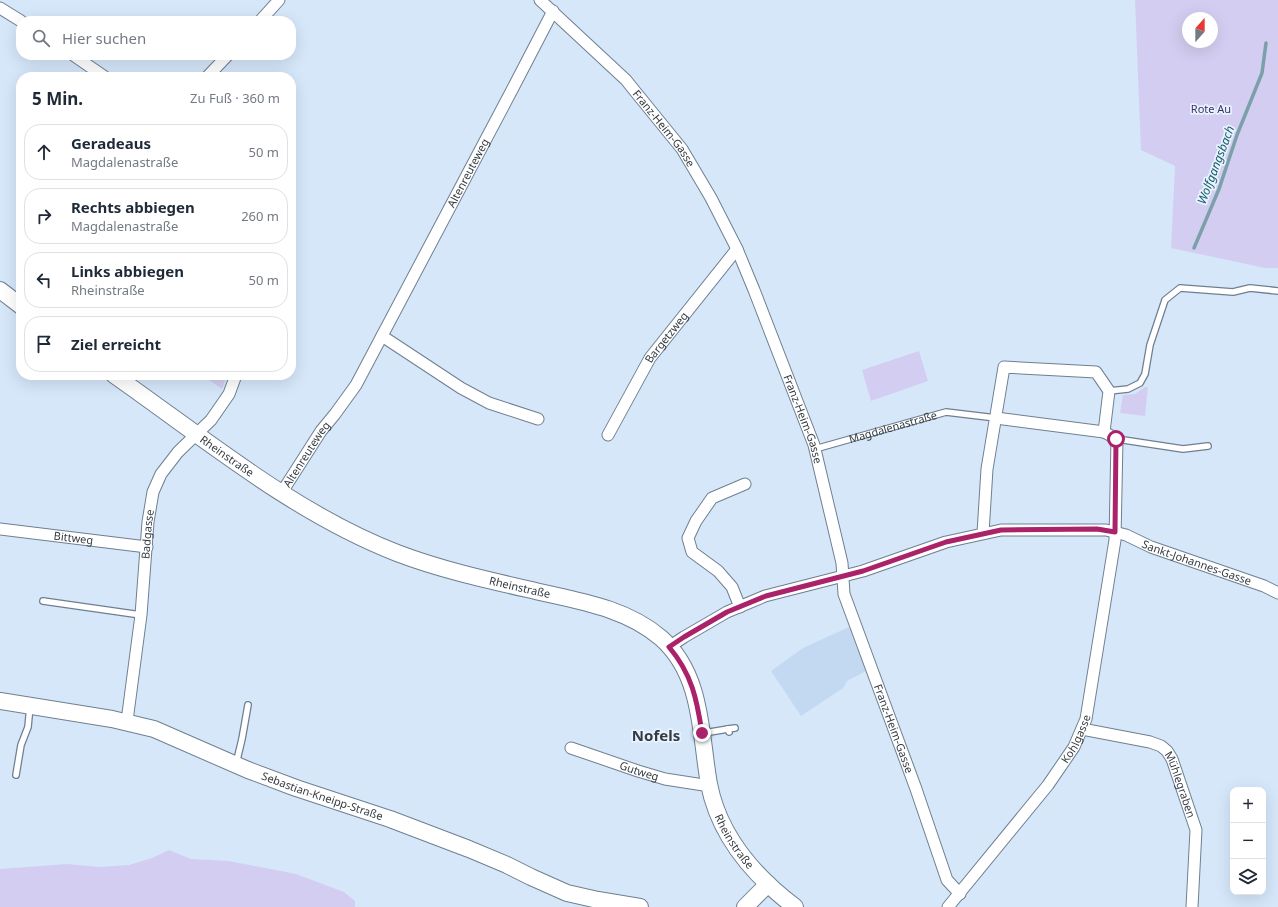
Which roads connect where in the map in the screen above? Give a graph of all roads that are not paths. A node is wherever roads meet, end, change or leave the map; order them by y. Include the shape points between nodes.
1 (279, 0) edge
2 (540, 0) edge
3 (0, 8) edge
4 (553, 11) junction
5 (265, 16) edge
6 (16, 18) edge
7 (80, 60) edge
8 (223, 60) edge
9 (98, 72) edge
10 (212, 72) edge
11 (737, 249) junction
12 (1278, 291) edge
13 (1, 292) edge
14 (16, 302) edge
15 (382, 336) junction
16 (121, 380) edge
17 (234, 380) edge
18 (1109, 390) junction
19 (996, 418) junction
20 (538, 419) dead end
21 (1104, 432) junction
22 (197, 433) junction
23 (608, 435) dead end
24 (1116, 439) junction
25 (1208, 446) dead end
26 (815, 449) junction
27 (745, 484) dead end
28 (282, 492) junction
29 (0, 529) edge
30 (1115, 532) junction
31 (983, 533) junction
32 (146, 547) junction
33 (843, 576) junction
34 (1278, 593) edge
35 (43, 601) dead end
36 (740, 607) junction
37 (141, 615) junction
38 (669, 647) junction
39 (0, 701) edge
40 (248, 705) dead end
41 (30, 706) junction
42 (127, 721) junction
43 (735, 728) dead end
44 (1082, 729) junction
45 (702, 733) junction
46 (571, 748) dead end
47 (236, 764) junction
48 (16, 775) dead end
49 (710, 786) junction
50 (768, 884) junction
51 (960, 894) junction
52 (640, 907) edge
53 (745, 907) edge
54 (795, 907) edge
55 (948, 907) edge
56 (1192, 907) edge

1 - 5 street
2 - 4 street, Franz-Heim-Gasse
3 - 6 street
4 - 11 street, Franz-Heim-Gasse via 626,80 682,149
4 - 15 street, Altenreuteweg
7 - 9 street
8 - 10 street
11 - 23 street, Bargetzweg via 650,358
11 - 26 street, Franz-Heim-Gasse via 795,392
12 - 18 lane via 1250,288 1233,292 1180,288 1165,300 1150,345 1145,374 1140,383 1128,389
13 - 14 main road
15 - 20 street via 461,388 489,403
15 - 28 street, Altenreuteweg via 356,385 321,431
16 - 22 main road, Rheinstraße
17 - 22 street, Badgasse via 229,394 211,420
18 - 19 street via 1096,372 1004,367
18 - 21 street
19 - 21 street, Magdalenastraße
19 - 26 lane, Magdalenastraße via 946,412
19 - 31 street via 987,469
21 - 24 street, Magdalenastraße
22 - 28 main road, Rheinstraße
22 - 32 street, Badgasse via 161,474 153,494
24 - 25 lane via 1184,449
24 - 30 street
26 - 33 street, Franz-Heim-Gasse
27 - 36 street via 712,498 688,538 692,552 718,571 732,587
28 - 38 main road, Rheinstraße via 306,508 397,553 462,574 597,605 646,626
29 - 32 street, Bittweg
30 - 31 street via 1097,529 1031,529
30 - 34 street, Sankt-Johannes-Gasse
30 - 44 street, Kohlgasse via 1092,684
31 - 33 street via 946,542 871,569
32 - 37 street, Badgasse
33 - 36 street via 766,596
33 - 51 street, Franz-Heim-Gasse via 844,594 947,880
35 - 37 lane
36 - 38 street via 727,612
37 - 42 street, Badgasse
38 - 45 main road, Rheinstraße via 676,654 688,676 696,699
39 - 41 main road, Sebastian-Kneipp-Straße
40 - 47 lane
41 - 42 main road, Sebastian-Kneipp-Straße
41 - 48 lane via 28,727 21,745
42 - 47 main road, Sebastian-Kneipp-Straße via 154,729
43 - 45 lane via 729,731
44 - 51 street, Kohlgasse via 1074,747 1048,785
44 - 56 street, Mühlegraben via 1150,742 1161,746 1172,759 1196,830
45 - 49 main road, Rheinstraße
46 - 49 street, Gutweg via 638,772
47 - 52 main road, Sebastian-Kneipp-Straße via 296,788 462,846 567,893
49 - 50 main road, Rheinstraße via 717,810 733,844 752,869
50 - 53 main road
50 - 54 main road, Rheinstraße
51 - 55 street, Kohlgasse

